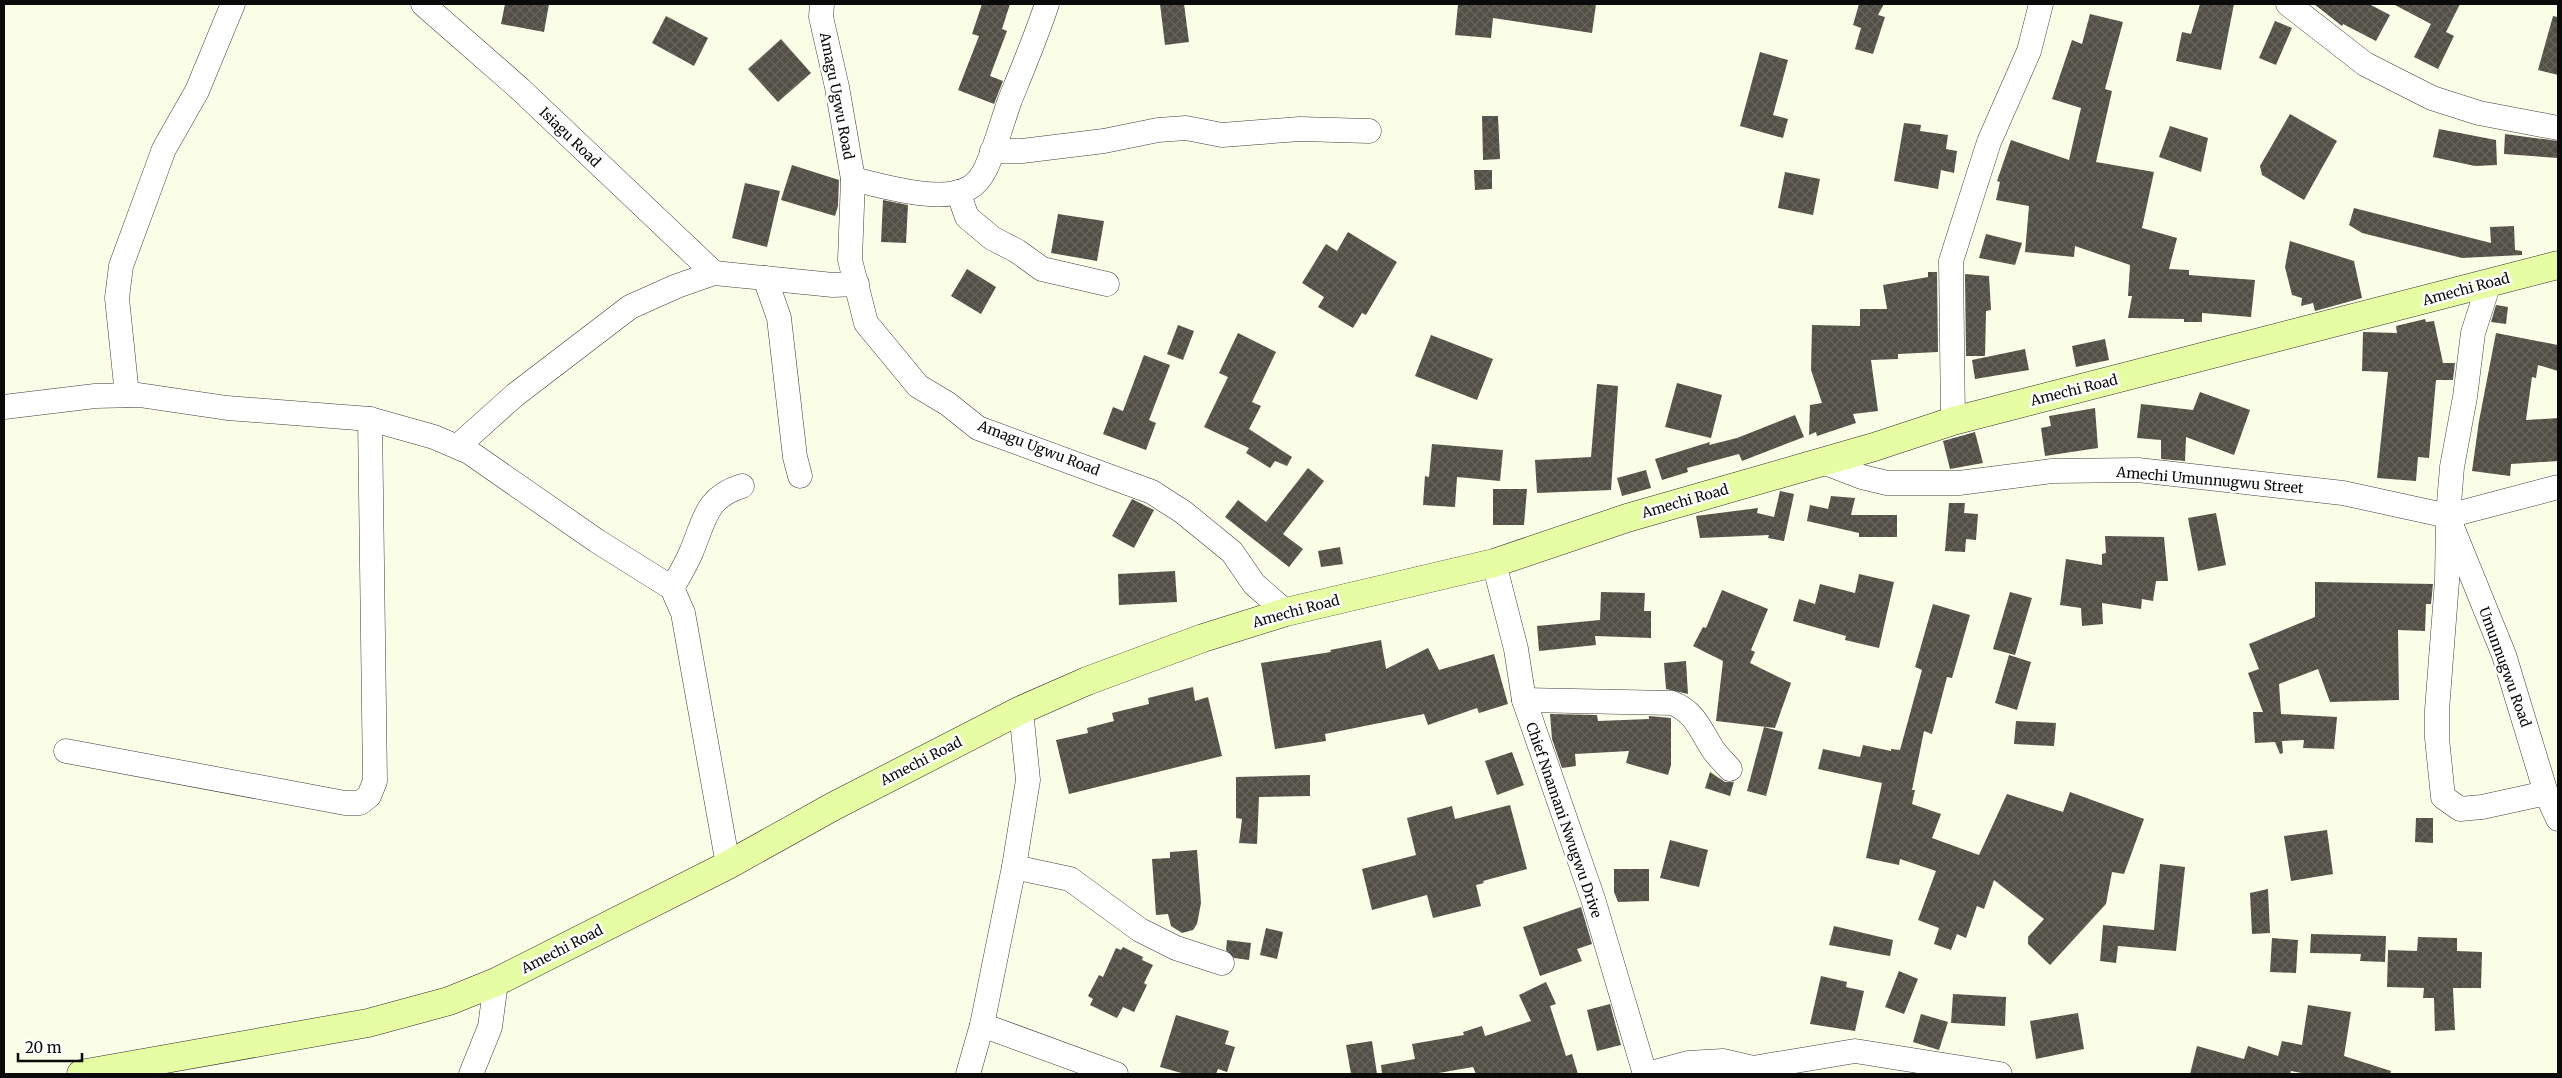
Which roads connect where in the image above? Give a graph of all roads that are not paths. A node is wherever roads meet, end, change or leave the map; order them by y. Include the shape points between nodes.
1 (233, 4) edge
2 (424, 4) edge
3 (822, 4) edge
4 (1047, 4) edge
5 (2041, 4) edge
6 (2288, 4) edge
7 (2558, 128) edge
8 (1369, 131) dead end
9 (992, 151) junction
10 (853, 179) junction
11 (958, 192) junction
12 (2558, 265) edge
13 (714, 273) junction
14 (765, 278) junction
15 (2489, 283) junction
16 (857, 284) junction
17 (1107, 284) dead end
18 (128, 395) junction
19 (4, 408) edge
20 (370, 420) junction
21 (1953, 421) junction
22 (458, 446) junction
23 (1823, 462) junction
24 (800, 476) dead end
25 (742, 486) dead end
26 (2558, 487) edge
27 (2448, 516) junction
28 (1494, 563) junction
29 (672, 588) junction
30 (1286, 612) junction
31 (1524, 700) junction
32 (1021, 710) junction
33 (66, 751) dead end
34 (1730, 770) dead end
35 (2546, 792) junction
36 (2558, 819) edge
37 (728, 865) junction
38 (1014, 867) junction
39 (1222, 963) dead end
40 (496, 982) junction
41 (982, 1025) junction
42 (1757, 1071) edge
43 (81, 1074) edge
44 (471, 1074) edge
45 (968, 1074) edge
46 (1116, 1074) edge
47 (1646, 1074) edge
48 (2000, 1074) edge

1 - 18 street via 197,90 164,149 121,266 117,298
2 - 13 street, Isiagu Road via 520,89
3 - 10 street, Amagu Ugwu Road via 821,17
4 - 9 street
5 - 21 street via 2029,51 1989,142 1951,261
6 - 7 street via 2365,64 2432,98 2479,113
8 - 9 street via 1300,129 1222,135 1186,128 1022,152
9 - 11 street via 977,182
10 - 11 street via 934,194
10 - 16 street, Amagu Ugwu Road via 850,260
11 - 17 street via 967,217 992,238 1042,269
12 - 15 main road, Amechi Road
13 - 14 street
13 - 22 street via 630,307 515,395
14 - 16 street via 833,285
14 - 24 street via 779,318
15 - 21 main road, Amechi Road
15 - 27 street via 2474,333 2452,467
16 - 30 street, Amagu Ugwu Road via 866,323 918,386 978,428 1152,492 1183,512 1232,552 1254,584
18 - 19 street via 86,396
18 - 20 street via 266,412
20 - 22 street
20 - 33 street via 375,781 369,796 360,803 345,803
21 - 23 main road, Amechi Road
22 - 29 street
23 - 27 street, Amechi Umunnugwu Street via 1862,478 1887,483 1959,483 2052,471 2138,470 2343,493
23 - 28 main road, Amechi Road via 1627,518
25 - 29 street via 728,490 713,502
26 - 27 street
27 - 35 street, Umunnugwu Road via 2504,656
27 - 35 street via 2447,581 2437,710 2444,797 2460,809
28 - 30 main road, Amechi Road
28 - 31 street, Chief Nnamani Nwugwu Drive via 1516,649
29 - 37 street via 683,613
30 - 32 main road, Amechi Road via 1176,648
31 - 34 street via 1672,702 1683,707 1695,719
31 - 47 street, Chief Nnamani Nwugwu Drive via 1593,899
32 - 37 main road, Amechi Road via 834,806
32 - 38 street via 1028,780
35 - 36 street, Umunnugwu Road
37 - 40 main road, Amechi Road
38 - 39 street via 1070,879 1140,930 1176,948
38 - 41 street
40 - 43 main road, Amechi Road via 449,1001 368,1023
40 - 44 street via 490,1027
41 - 45 street
41 - 46 street
42 - 47 street via 1723,1061 1688,1063
42 - 48 street via 1855,1051

